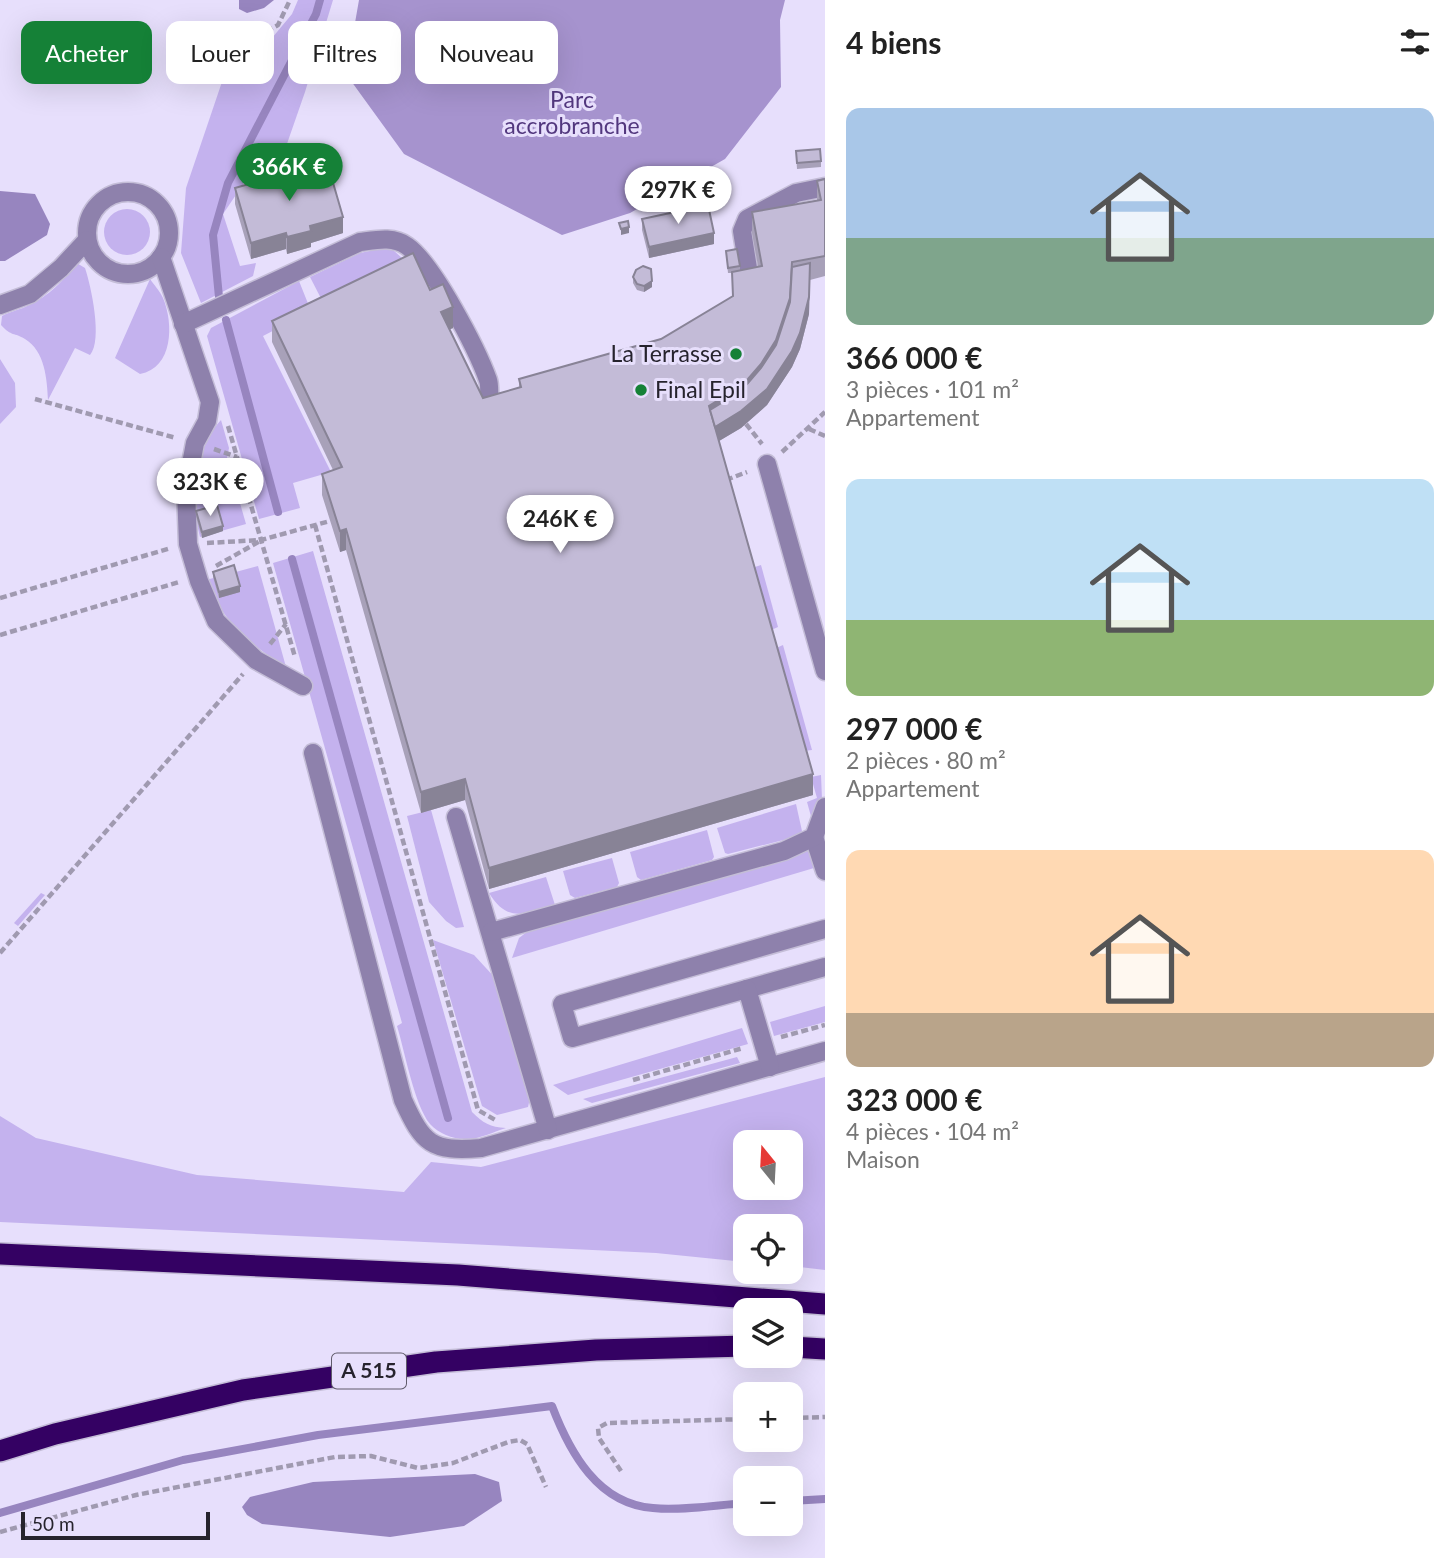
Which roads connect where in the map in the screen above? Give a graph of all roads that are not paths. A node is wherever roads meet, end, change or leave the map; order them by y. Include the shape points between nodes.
1 (825, 187) edge
2 (87, 240) junction
3 (161, 257) junction
4 (750, 281) edge
5 (0, 305) edge
6 (183, 324) junction
7 (484, 406) edge
8 (767, 457) road end
9 (825, 671) edge
10 (303, 685) road end
11 (313, 753) dead end
12 (825, 807) edge
13 (456, 817) dead end
14 (814, 837) junction
15 (825, 870) edge
16 (825, 929) edge
17 (491, 933) junction
18 (825, 967) edge
19 (747, 989) junction
20 (825, 1051) edge
21 (769, 1067) junction
22 (548, 1130) junction
23 (0, 1254) edge
24 (825, 1304) edge
25 (733, 1346) edge
26 (803, 1348) edge
27 (825, 1349) edge
28 (0, 1451) edge

1 - 4 lane via 796,193 747,219 742,231
2 - 3 lane via 99,263 121,274 145,270
2 - 3 lane via 86,226 100,201 113,194 139,192 166,215 169,236
2 - 5 lane via 30,293
3 - 6 lane
6 - 7 lane via 360,242 387,239 407,246 451,303 489,382 489,401
6 - 10 lane via 211,402 208,421 195,443 186,490 188,544 198,576 216,621 256,660
8 - 9 lane
11 - 22 lane via 400,1089 414,1123 430,1144 456,1150
12 - 14 lane
13 - 17 lane
14 - 15 lane
14 - 17 lane via 784,851
16 - 19 lane via 562,1004 572,1038
17 - 22 lane
18 - 19 lane
19 - 21 lane
20 - 21 lane
21 - 22 lane
23 - 24 highway via 458,1275
25 - 28 highway, A 515 via 596,1350 436,1362 243,1390
26 - 27 highway

